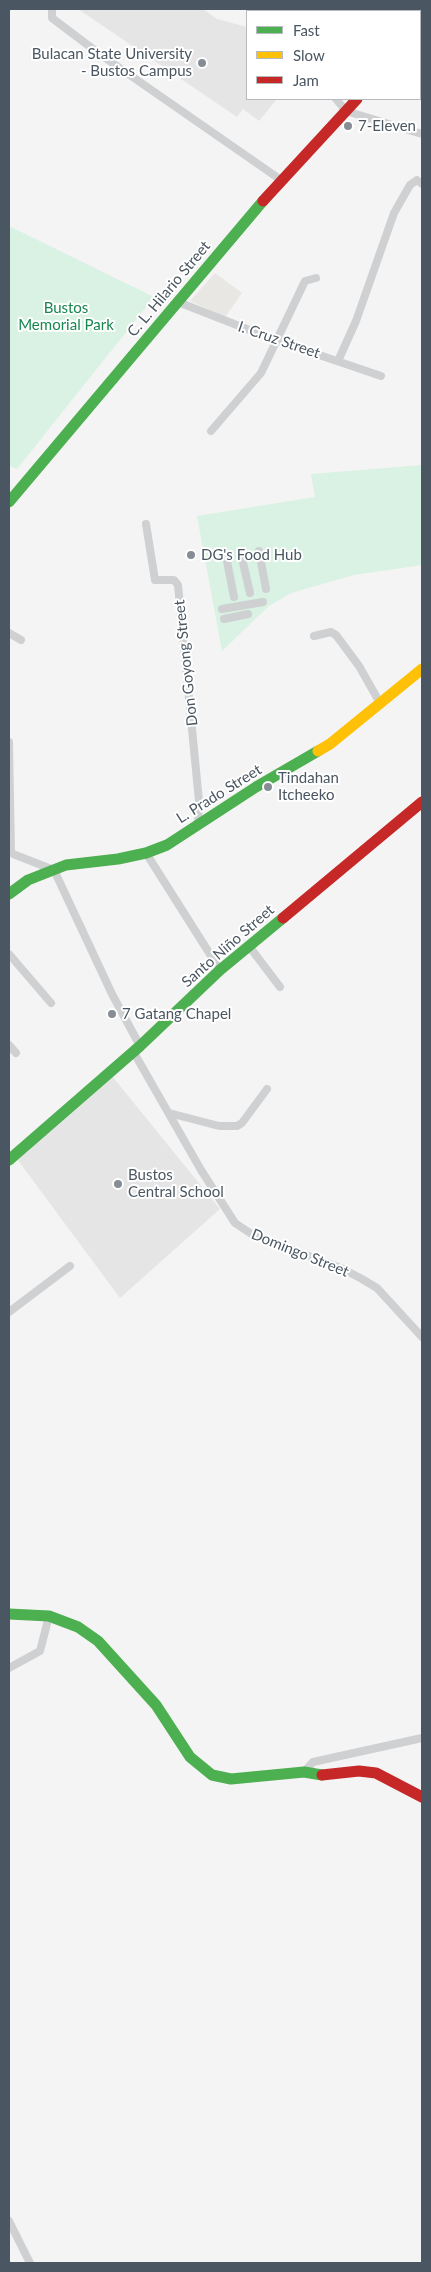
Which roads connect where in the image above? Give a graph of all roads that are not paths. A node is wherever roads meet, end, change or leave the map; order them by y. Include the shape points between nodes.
1 (52, 9) edge
2 (337, 100) edge
3 (356, 100) edge
4 (346, 111) junction
5 (422, 134) edge
6 (281, 180) junction
7 (422, 184) edge
8 (316, 278) dead end
9 (178, 302) junction
10 (275, 340) junction
11 (338, 361) junction
12 (381, 376) dead end
13 (211, 431) dead end
14 (9, 502) edge
15 (146, 524) dead end
16 (259, 551) dead end
17 (241, 554) dead end
18 (226, 556) dead end
19 (266, 589) dead end
20 (250, 593) dead end
21 (234, 596) dead end
22 (262, 602) dead end
23 (222, 609) dead end
24 (248, 614) dead end
25 (224, 619) dead end
26 (9, 633) edge
27 (314, 636) dead end
28 (20, 640) dead end
29 (422, 669) edge
30 (380, 703) junction
31 (9, 742) edge
32 (422, 802) edge
33 (198, 824) junction
34 (146, 853) junction
35 (54, 870) junction
36 (9, 893) edge
37 (249, 946) junction
38 (9, 954) edge
39 (220, 970) junction
40 (280, 987) dead end
41 (51, 1003) dead end
42 (9, 1045) edge
43 (136, 1049) junction
44 (16, 1053) dead end
45 (267, 1090) dead end
46 (170, 1113) junction
47 (10, 1158) edge
48 (70, 1266) dead end
49 (9, 1312) edge
50 (422, 1337) edge
51 (9, 1614) edge
52 (49, 1616) junction
53 (9, 1668) edge
54 (422, 1738) edge
55 (304, 1772) junction
56 (422, 1797) edge
57 (9, 2221) edge
58 (30, 2263) edge

1 - 6 street via 52,18 101,55
2 - 4 street
3 - 4 street, C. L. Hilario Street
4 - 5 street
4 - 6 street, C. L. Hilario Street
6 - 9 street, C. L. Hilario Street
7 - 11 street via 416,180 410,185 394,213 356,321
8 - 10 street via 305,281
9 - 10 street, I. Cruz Street
9 - 14 street, C. L. Hilario Street
10 - 11 street, I. Cruz Street
10 - 13 street via 261,373
11 - 12 street, I. Cruz Street
15 - 33 street, Don Goyong Street via 155,580 174,580 178,585 199,801
16 - 19 street
17 - 20 street
18 - 21 street
22 - 23 street
24 - 25 street
26 - 28 street
27 - 30 street via 331,632 336,635
29 - 30 street, L. Prado Street
30 - 33 street, L. Prado Street via 330,744
31 - 35 street via 11,852
32 - 37 street, Santo Niño Street
33 - 34 street, L. Prado Street via 167,845
34 - 35 street, L. Prado Street via 66,865
34 - 39 street
35 - 36 street, L. Prado Street via 28,880
35 - 43 street, Domingo Street
37 - 39 street, Santo Niño Street
37 - 40 street
38 - 41 street
39 - 43 street, Santo Niño Street
42 - 44 street
43 - 46 street, Domingo Street
43 - 47 street, Santo Niño Street
45 - 46 street via 237,1126 219,1126
46 - 50 street, Domingo Street via 222,1204 243,1230 362,1279 377,1288
48 - 49 street
51 - 52 street
52 - 53 street via 40,1651
52 - 55 street via 78,1627 98,1641 156,1705 190,1757 212,1776 231,1779
54 - 55 street via 312,1762
55 - 56 street via 323,1775 359,1771 376,1773
57 - 58 street

